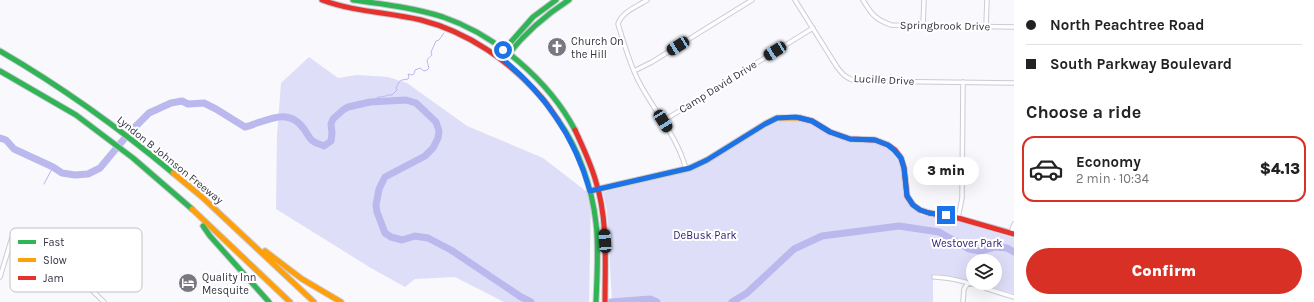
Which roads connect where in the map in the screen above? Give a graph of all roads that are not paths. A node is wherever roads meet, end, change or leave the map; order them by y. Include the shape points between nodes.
1 (322, 0) edge
2 (353, 0) edge
3 (556, 0) edge
4 (568, 0) edge
5 (647, 0) edge
6 (752, 0) edge
7 (795, 0) edge
8 (863, 0) edge
9 (924, 0) edge
10 (987, 0) edge
11 (418, 10) junction
12 (416, 19) junction
13 (923, 26) junction
14 (986, 26) junction
15 (1014, 27) edge
16 (813, 28) junction
17 (0, 50) edge
18 (503, 50) junction
19 (508, 54) junction
20 (499, 56) junction
21 (504, 60) junction
22 (0, 71) edge
23 (634, 71) junction
24 (963, 82) junction
25 (1014, 83) edge
26 (663, 121) junction
27 (686, 169) junction
28 (598, 189) junction
29 (590, 191) junction
30 (202, 197) junction
31 (194, 213) junction
32 (958, 218) junction
33 (1014, 224) edge
34 (1013, 234) edge
35 (10, 244) edge
36 (0, 277) edge
37 (934, 277) dead end
38 (966, 282) edge
39 (966, 286) edge
40 (991, 290) edge
41 (94, 292) edge
42 (1014, 297) edge
43 (104, 302) edge
44 (269, 302) edge
45 (290, 302) edge
46 (314, 302) edge
47 (341, 302) edge
48 (596, 302) edge
49 (605, 302) edge
50 (963, 302) edge

1 - 12 main road via 342,7
2 - 11 main road
3 - 18 main road via 526,22
4 - 19 main road via 534,24
5 - 23 street via 624,14 618,24
6 - 23 street
7 - 16 street, Lucille Drive
8 - 13 street, Springbrook Drive via 880,21 892,25
9 - 13 street
10 - 14 street
11 - 12 main road
11 - 18 main road via 458,24
12 - 20 main road via 454,32
13 - 14 street, Springbrook Drive
14 - 15 street, Springbrook Drive
16 - 24 street, Lucille Drive via 837,67 850,79
16 - 26 street, Camp David Drive
17 - 30 main road, Lyndon B Johnson Freeway via 114,127
18 - 19 main road
18 - 20 main road
19 - 21 main road
19 - 28 main road via 539,81 572,125 586,152
20 - 21 main road
21 - 29 main road via 533,88 556,116 571,141
22 - 31 main road, Lyndon B Johnson Freeway via 75,114 132,158
23 - 26 street
24 - 25 street, Lucille Drive
24 - 32 street via 962,198
26 - 27 street via 678,145
27 - 28 main road
27 - 32 main road via 707,160 777,118 804,118 850,139 875,140 888,145 901,158 907,196 913,205 929,213
28 - 29 main road
28 - 49 main road via 604,220
29 - 48 main road via 596,222
30 - 46 main road, Lyndon B Johnson Freeway
30 - 47 main road via 288,270
31 - 44 main road via 210,236
31 - 45 main road, Lyndon B Johnson Freeway
32 - 34 main road
33 - 34 street
35 - 36 street
37 - 38 street
39 - 50 street
40 - 42 street
41 - 43 street

